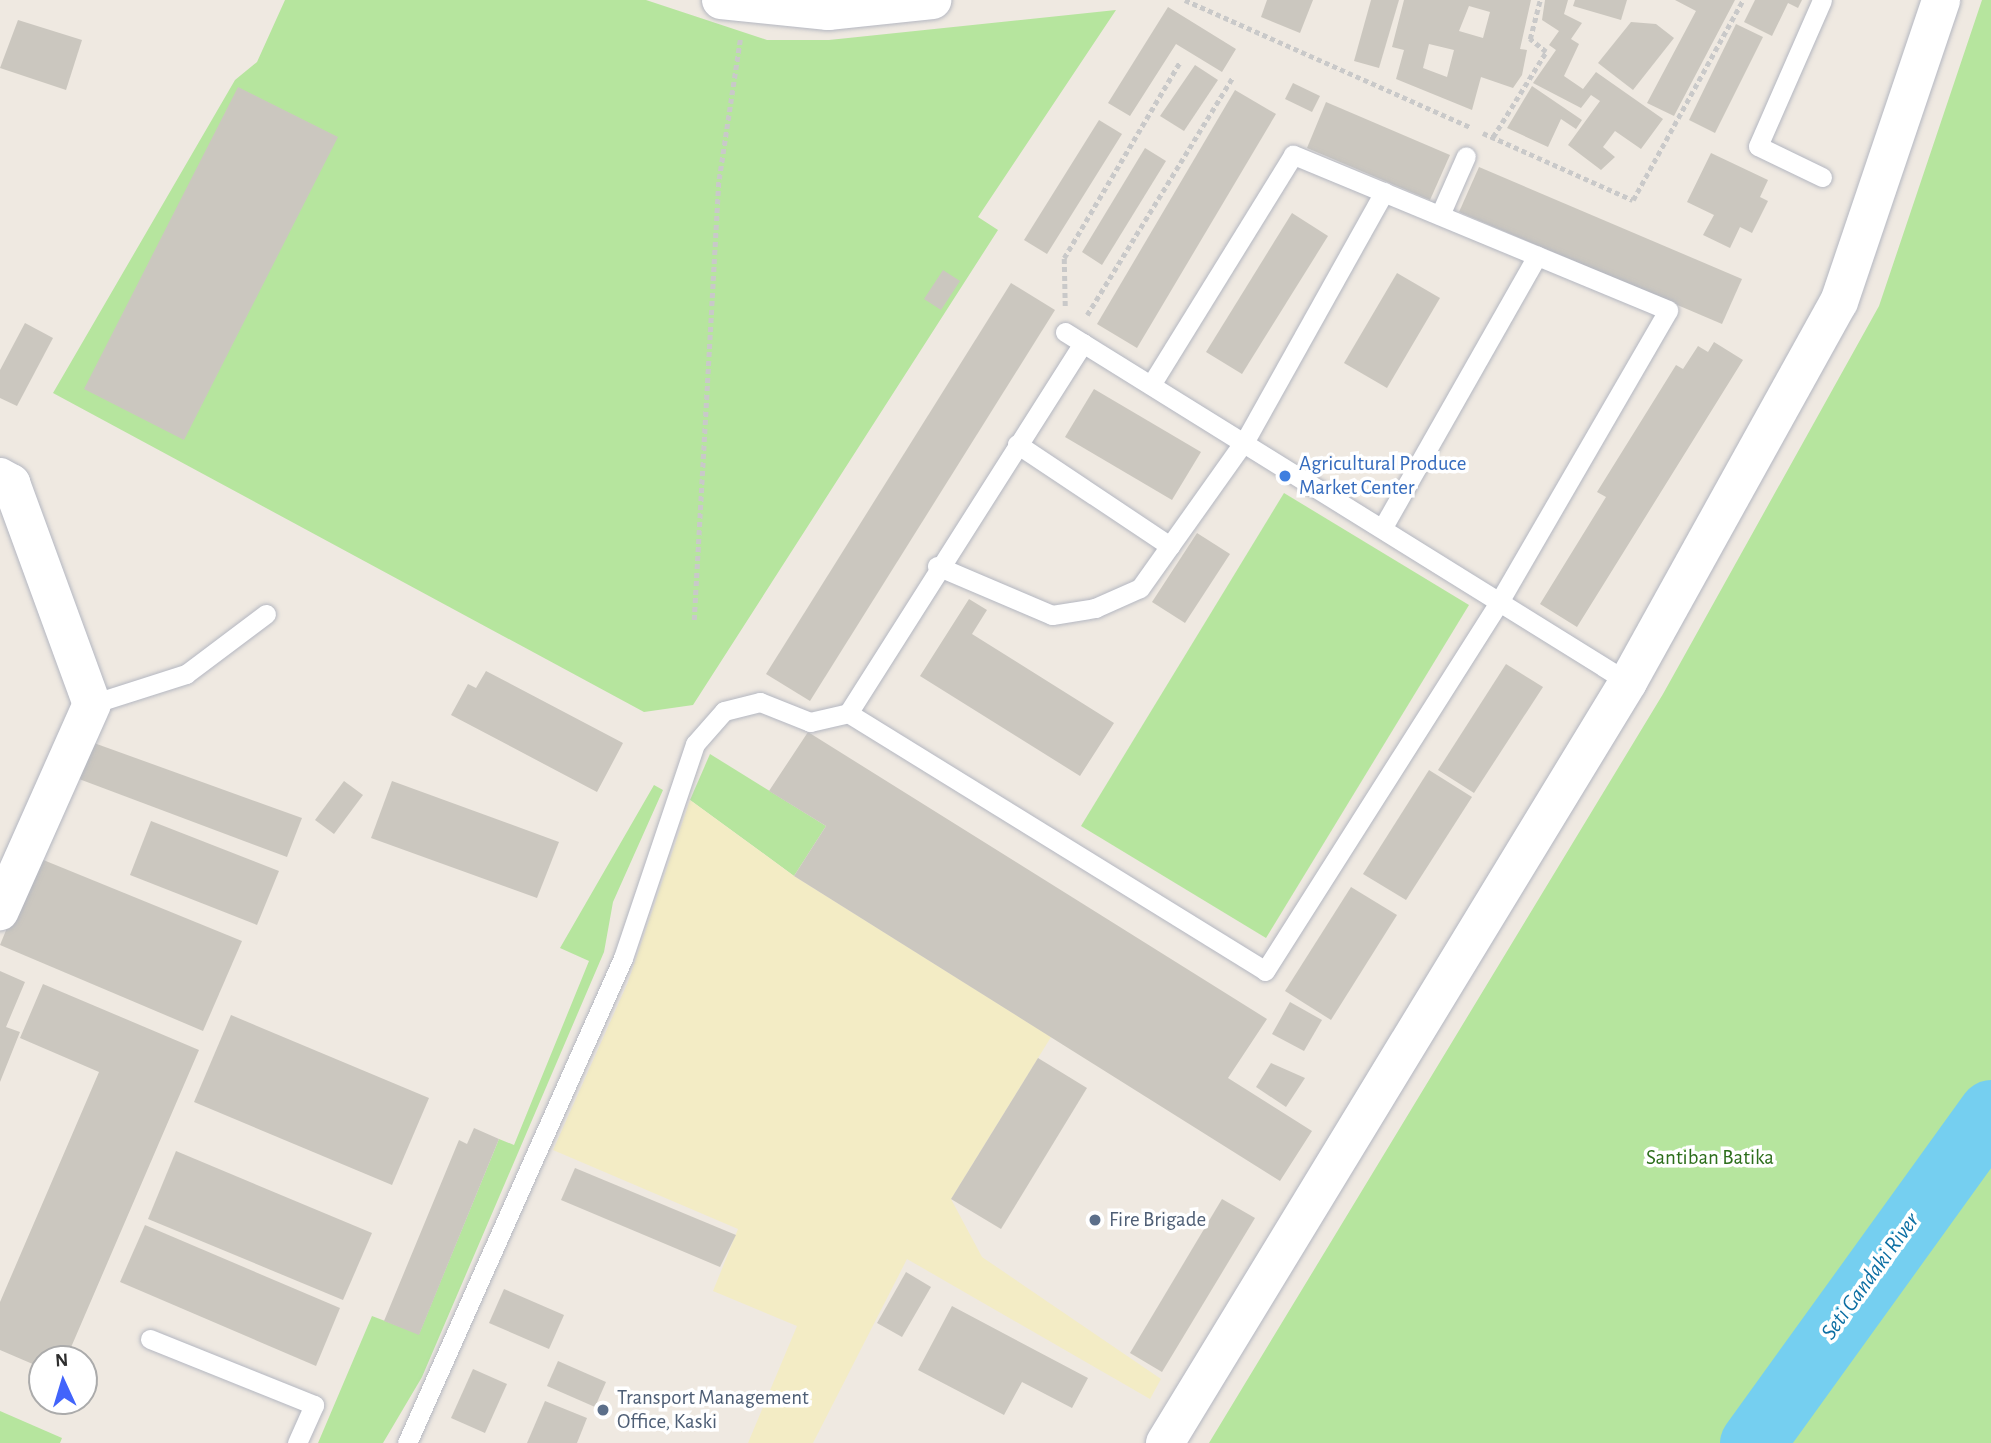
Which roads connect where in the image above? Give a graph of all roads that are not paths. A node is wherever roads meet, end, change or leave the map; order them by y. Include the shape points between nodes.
1 (932, 0) edge
2 (1822, 0) edge
3 (1941, 0) edge
4 (732, 2) edge
5 (894, 3) edge
6 (1466, 156) dead end
7 (1822, 177) dead end
8 (1384, 192) junction
9 (1440, 215) junction
10 (1537, 256) junction
11 (1151, 385) junction
12 (1246, 439) junction
13 (1017, 444) junction
14 (0, 477) edge
15 (1383, 527) junction
16 (1170, 546) junction
17 (937, 566) junction
18 (1499, 602) junction
19 (266, 614) dead end
20 (1628, 681) junction
21 (92, 704) junction
22 (848, 713) junction
23 (0, 911) edge
24 (150, 1339) dead end
25 (297, 1443) edge
26 (407, 1443) edge
27 (1165, 1443) edge

1 - 5 street
2 - 7 lane via 1758,146
3 - 20 street via 1839,302
4 - 5 street via 828,11
6 - 9 lane
8 - 9 lane
8 - 11 lane via 1293,155
8 - 12 lane
9 - 10 lane
10 - 15 lane
10 - 18 lane via 1668,310
11 - 12 lane
11 - 13 lane via 1074,337
12 - 15 lane
12 - 16 lane
13 - 16 lane
13 - 17 lane
14 - 21 street via 11,483
15 - 18 lane
16 - 17 lane via 1140,587 1095,608 1052,615
17 - 22 lane
18 - 20 lane
18 - 22 lane via 1265,971
19 - 21 lane via 187,674
20 - 27 street
21 - 23 street
22 - 26 lane via 810,722 760,702 724,711 695,744 623,958
24 - 25 lane via 314,1405

